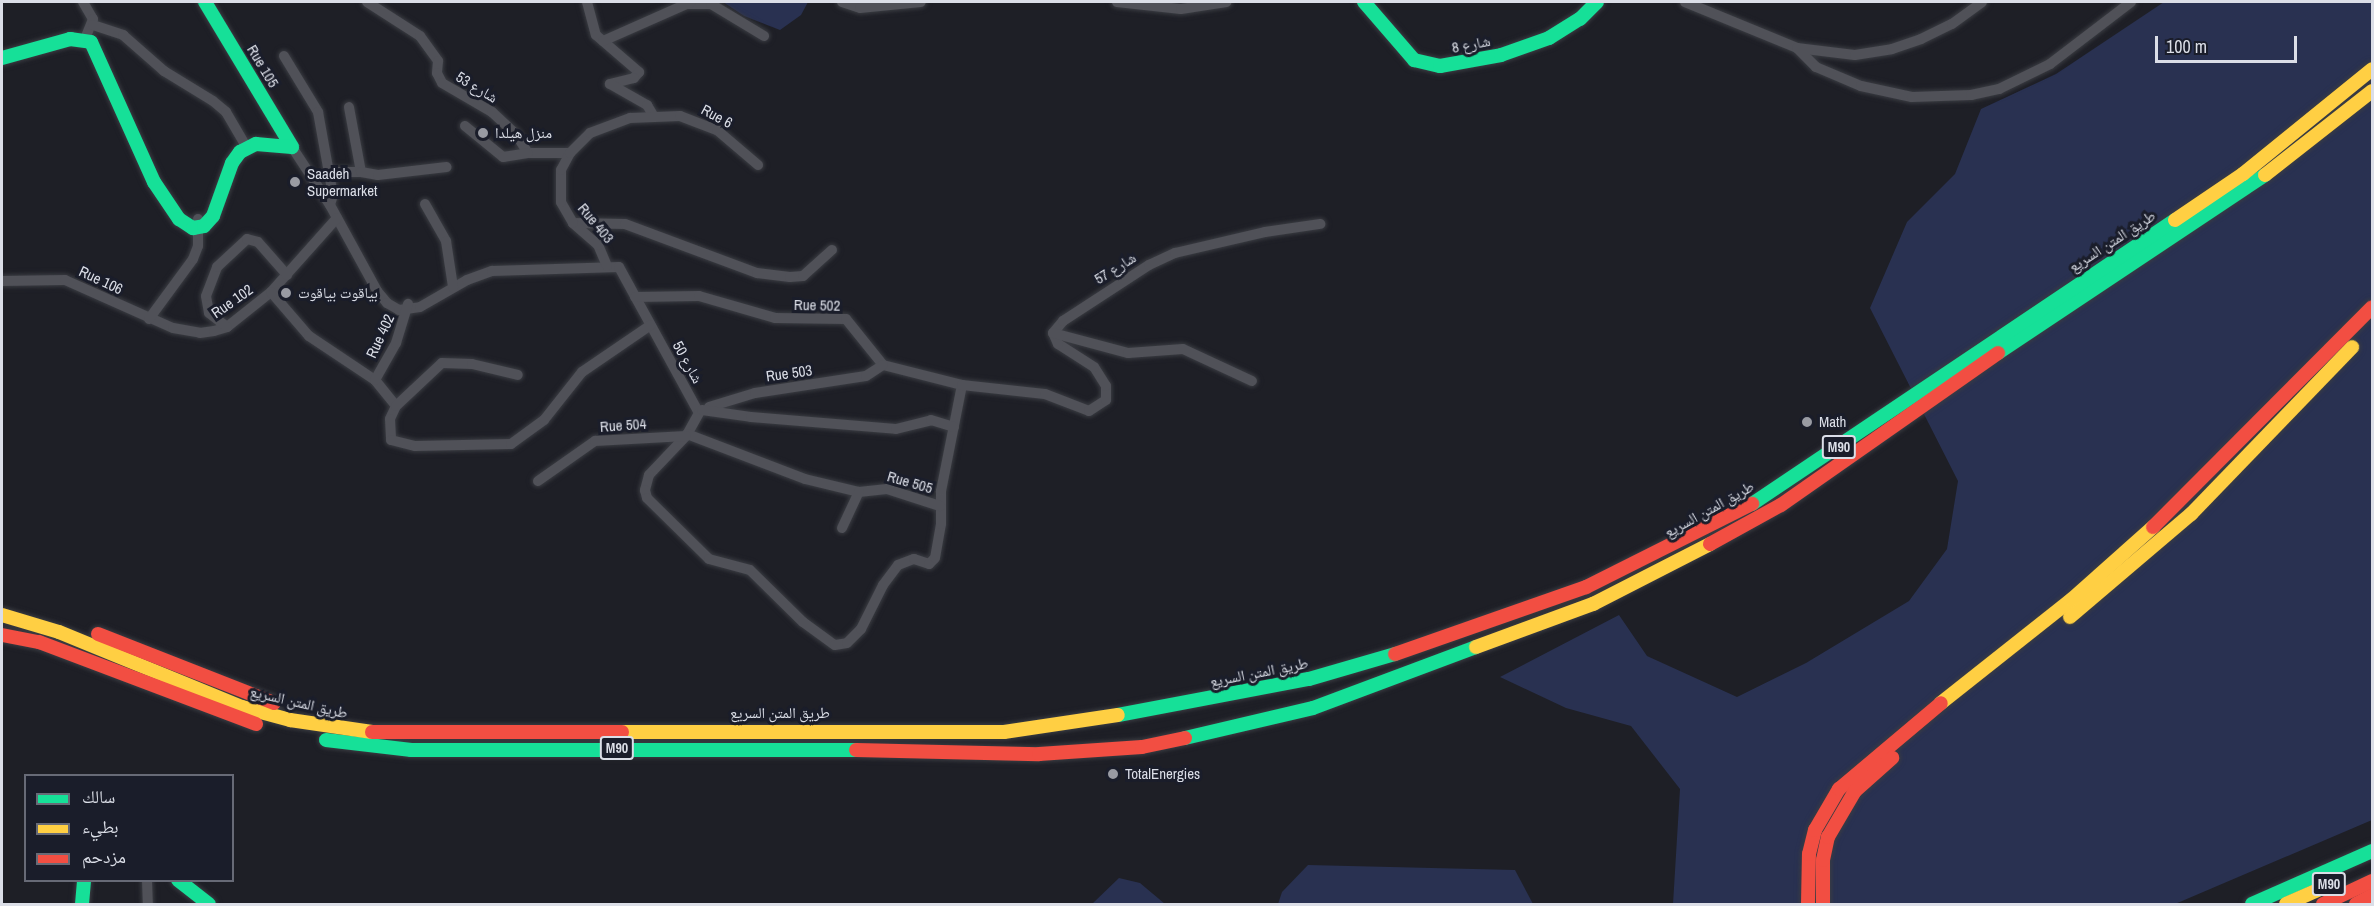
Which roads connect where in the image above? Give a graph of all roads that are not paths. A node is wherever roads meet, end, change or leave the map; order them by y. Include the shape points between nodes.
1 (83, 2) edge
2 (205, 2) edge
3 (367, 2) edge
4 (588, 2) edge
5 (842, 2) edge
6 (921, 2) edge
7 (1118, 2) edge
8 (1226, 2) edge
9 (1364, 2) edge
10 (1597, 2) edge
11 (1685, 2) edge
12 (1982, 2) edge
13 (2131, 2) edge
14 (689, 3) edge
15 (710, 3) edge
16 (93, 25) junction
17 (764, 36) dead end
18 (85, 39) junction
19 (603, 41) junction
20 (55, 44) junction
21 (1797, 48) junction
22 (1835, 54) junction
23 (284, 56) dead end
24 (2, 58) edge
25 (100, 60) junction
26 (2373, 69) edge
27 (1832, 73) junction
28 (2373, 91) edge
29 (349, 107) dead end
30 (653, 116) junction
31 (465, 126) dead end
32 (247, 147) junction
33 (292, 147) junction
34 (528, 153) junction
35 (542, 153) junction
36 (570, 153) junction
37 (758, 165) dead end
38 (447, 167) dead end
39 (561, 170) junction
40 (327, 172) junction
41 (361, 172) junction
42 (425, 204) dead end
43 (330, 205) junction
44 (337, 218) junction
45 (199, 223) junction
46 (573, 223) junction
47 (1320, 224) dead end
48 (342, 229) junction
49 (319, 241) junction
50 (832, 250) dead end
51 (607, 266) junction
52 (287, 275) junction
53 (2, 281) edge
54 (453, 287) junction
55 (271, 292) junction
56 (635, 297) junction
57 (408, 307) junction
58 (2373, 308) edge
59 (149, 319) junction
60 (651, 325) junction
61 (2373, 326) edge
62 (227, 327) junction
63 (1053, 333) junction
64 (883, 365) junction
65 (518, 375) dead end
66 (375, 380) junction
67 (1252, 381) dead end
68 (962, 386) junction
69 (396, 406) junction
70 (700, 411) junction
71 (954, 427) junction
72 (686, 435) junction
73 (538, 481) dead end
74 (859, 492) junction
75 (940, 506) junction
76 (842, 528) dead end
77 (2, 602) edge
78 (2, 615) edge
79 (2, 635) edge
80 (19, 638) junction
81 (2, 643) edge
82 (1239, 693) junction
83 (1933, 719) junction
84 (1248, 726) junction
85 (386, 732) junction
86 (2373, 851) edge
87 (2373, 864) edge
88 (2373, 881) edge
89 (84, 882) edge
90 (147, 882) edge
91 (181, 882) edge
92 (2373, 896) edge
93 (82, 904) edge
94 (148, 904) edge
95 (209, 904) edge
96 (1808, 904) edge
97 (1823, 904) edge
98 (2252, 904) edge
99 (2286, 904) edge
100 (2323, 904) edge
101 (2355, 904) edge

1 - 16 street
2 - 33 main road, Rue 105
3 - 34 street, شارع 53 via 427,43 438,61 439,79 448,89 492,112 516,134
4 - 19 street via 590,19
5 - 6 street via 860,8
7 - 8 street via 1181,9
9 - 10 main road, شارع 8 via 1414,60 1440,66 1501,55 1549,38 1580,20
11 - 21 street
12 - 22 street via 1952,24 1892,50
13 - 27 street via 2050,64 1999,89 1940,98 1912,97 1861,86
14 - 15 street
14 - 19 street via 656,14
15 - 17 street
16 - 18 street
16 - 32 street via 123,35 164,71 213,100 226,112
18 - 20 main road
18 - 25 main road via 95,47
19 - 30 street via 639,72 634,78 609,84 647,105
20 - 24 main road
20 - 25 main road via 82,46
21 - 22 street
21 - 27 street via 1816,67
22 - 27 street
23 - 40 street via 315,102
25 - 45 main road via 154,182 174,210
26 - 82 main road, طريق المتن السريع / M90 via 2243,174 1781,486 1704,533 1586,587 1381,659
28 - 84 main road, طريق المتن السريع / M90 via 2254,184 1982,363 1781,505 1736,531 1593,604 1365,690
29 - 41 street
30 - 36 street, Rue 403 via 602,126
30 - 37 street, Rue 6 via 680,116 706,124 729,138
31 - 34 street via 497,154 510,158
32 - 33 main road
32 - 45 main road via 232,163 215,208
33 - 43 street
34 - 35 street
35 - 36 street
35 - 39 street
36 - 39 street, Rue 403
38 - 41 street via 385,174
39 - 46 street, Rue 403 via 561,202
40 - 41 street
40 - 43 street via 333,195
42 - 54 street via 446,241
43 - 44 street
44 - 48 street
44 - 49 street, Rue 102
45 - 59 street via 193,259
46 - 50 street via 602,221 637,227 771,275 803,276
46 - 51 street, Rue 403 via 598,245
47 - 63 street, شارع 57 via 1175,253 1100,295 1063,321
48 - 49 street, Rue 102
48 - 57 street via 373,282
49 - 52 street, Rue 102
51 - 54 street via 492,271
51 - 56 street, شارع 50 via 622,271
52 - 55 street, Rue 102
52 - 62 street via 258,242 247,239 218,267 206,296 208,313
53 - 59 street, Rue 106 via 65,280
54 - 57 street
55 - 62 street, Rue 102
55 - 66 street via 309,336
56 - 60 street, شارع 50
56 - 64 street, Rue 502 via 699,296 775,318 846,319
57 - 66 street, Rue 402 via 396,343
58 - 83 main road via 2178,504
59 - 62 street, Rue 102 via 193,333
60 - 69 street via 582,372 544,420 511,444 432,447 397,442 391,440 389,430
60 - 70 street, شارع 50
61 - 83 main road via 2191,513
63 - 67 street via 1128,353 1183,349
63 - 68 street via 1058,344 1095,368 1106,386 1106,400 1101,407 1083,410 1029,390
64 - 68 street
64 - 70 street, Rue 503 via 866,376 755,393
65 - 69 street via 472,364 442,363
66 - 69 street
68 - 71 street, Rue 505
70 - 71 street via 896,429 931,420
70 - 72 street
71 - 75 street, Rue 505
72 - 73 street, Rue 504 via 595,441
72 - 74 street, Rue 505 via 805,479
72 - 75 street via 650,475 645,490 653,507 697,549 722,565 750,570 834,645 847,644 872,613 882,585 898,565 909,560 932,562 941,524
74 - 75 street, Rue 505 via 887,489
74 - 76 street
77 - 85 main road via 203,672 258,698
78 - 85 main road, طريق المتن السريع / M90 via 59,632 242,706 331,728
79 - 80 main road, طريق المتن السريع / M90
80 - 81 main road
80 - 84 main road, طريق المتن السريع / M90 via 277,730 353,745 411,750 732,747 1039,754 1142,747
82 - 84 main road
82 - 85 main road, طريق المتن السريع / M90 via 1004,732
83 - 96 main road via 1862,766 1826,808 1809,854
83 - 97 main road via 1856,790 1839,814 1823,860
86 - 98 main road
87 - 99 main road, M90
88 - 100 main road, M90
89 - 93 main road
90 - 94 street
91 - 95 main road
92 - 101 main road

